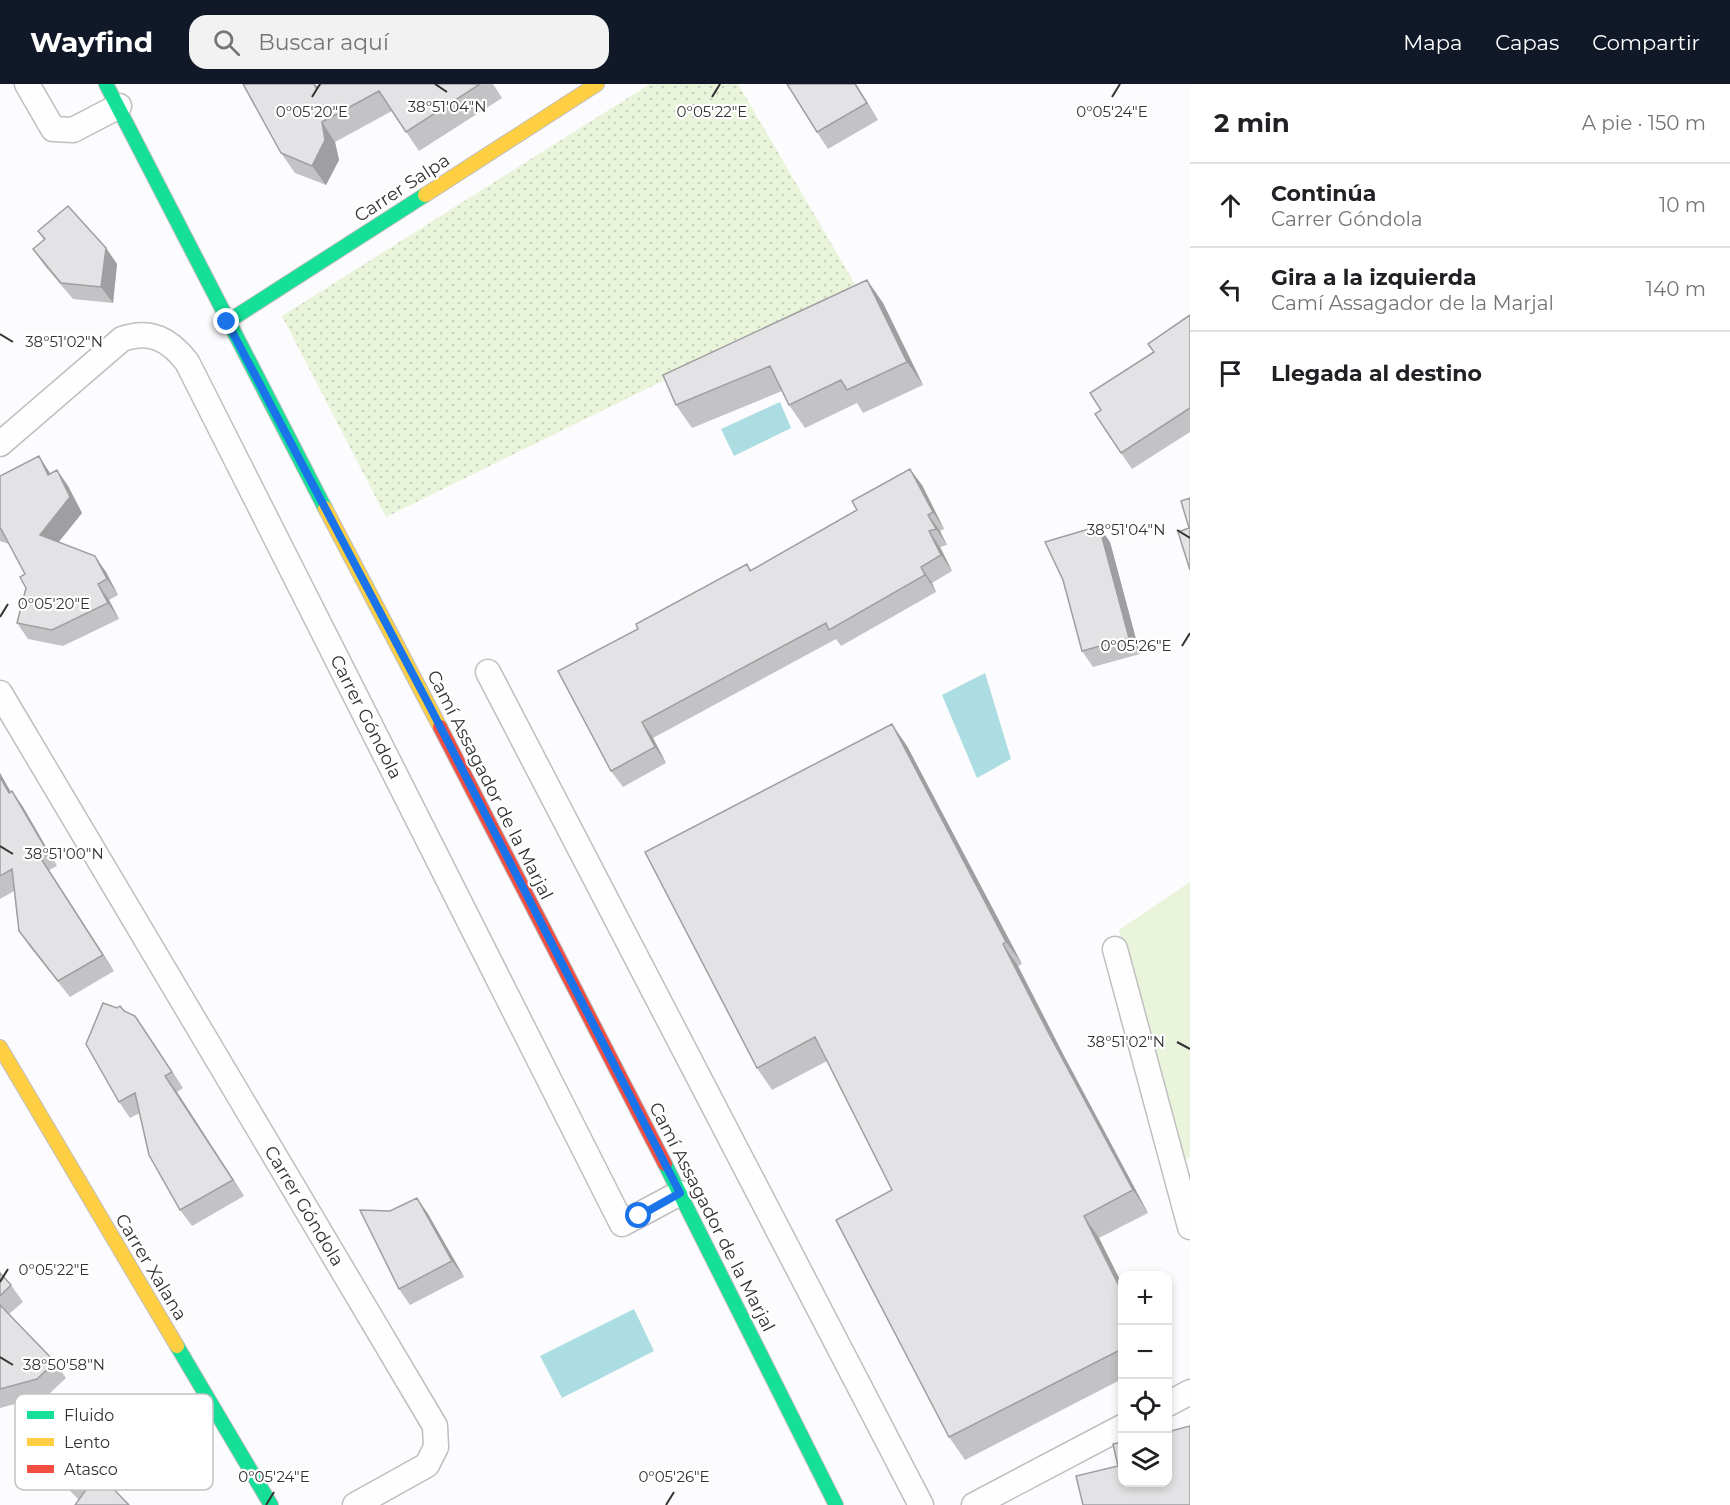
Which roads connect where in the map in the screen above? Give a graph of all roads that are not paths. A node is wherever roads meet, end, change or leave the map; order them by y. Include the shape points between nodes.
1 (27, 84) edge
2 (106, 84) edge
3 (597, 84) edge
4 (119, 106) junction
5 (227, 322) junction
6 (0, 444) edge
7 (488, 672) dead end
8 (0, 693) edge
9 (1115, 949) dead end
10 (0, 1047) edge
11 (680, 1193) junction
12 (1190, 1227) edge
13 (1190, 1392) edge
14 (206, 1394) edge
15 (1172, 1401) edge
16 (213, 1406) edge
17 (1118, 1429) edge
18 (272, 1505) edge
19 (355, 1505) edge
20 (836, 1505) edge
21 (921, 1505) edge
22 (974, 1505) edge

1 - 4 lane via 53,129 73,130
2 - 4 street, Camí Assagador de la Marjal
3 - 5 street, Carrer Salpa
4 - 5 street, Camí Assagador de la Marjal
5 - 11 street, Camí Assagador de la Marjal
6 - 11 lane, Carrer Góndola via 122,339 146,334 178,351 187,362 622,1224
7 - 21 lane
8 - 19 lane, Carrer Góndola via 435,1426 436,1447 427,1464
9 - 12 lane
10 - 14 street, Carrer Xalana
11 - 20 street, Camí Assagador de la Marjal
13 - 15 lane
16 - 18 street, Carrer Xalana
17 - 22 lane

